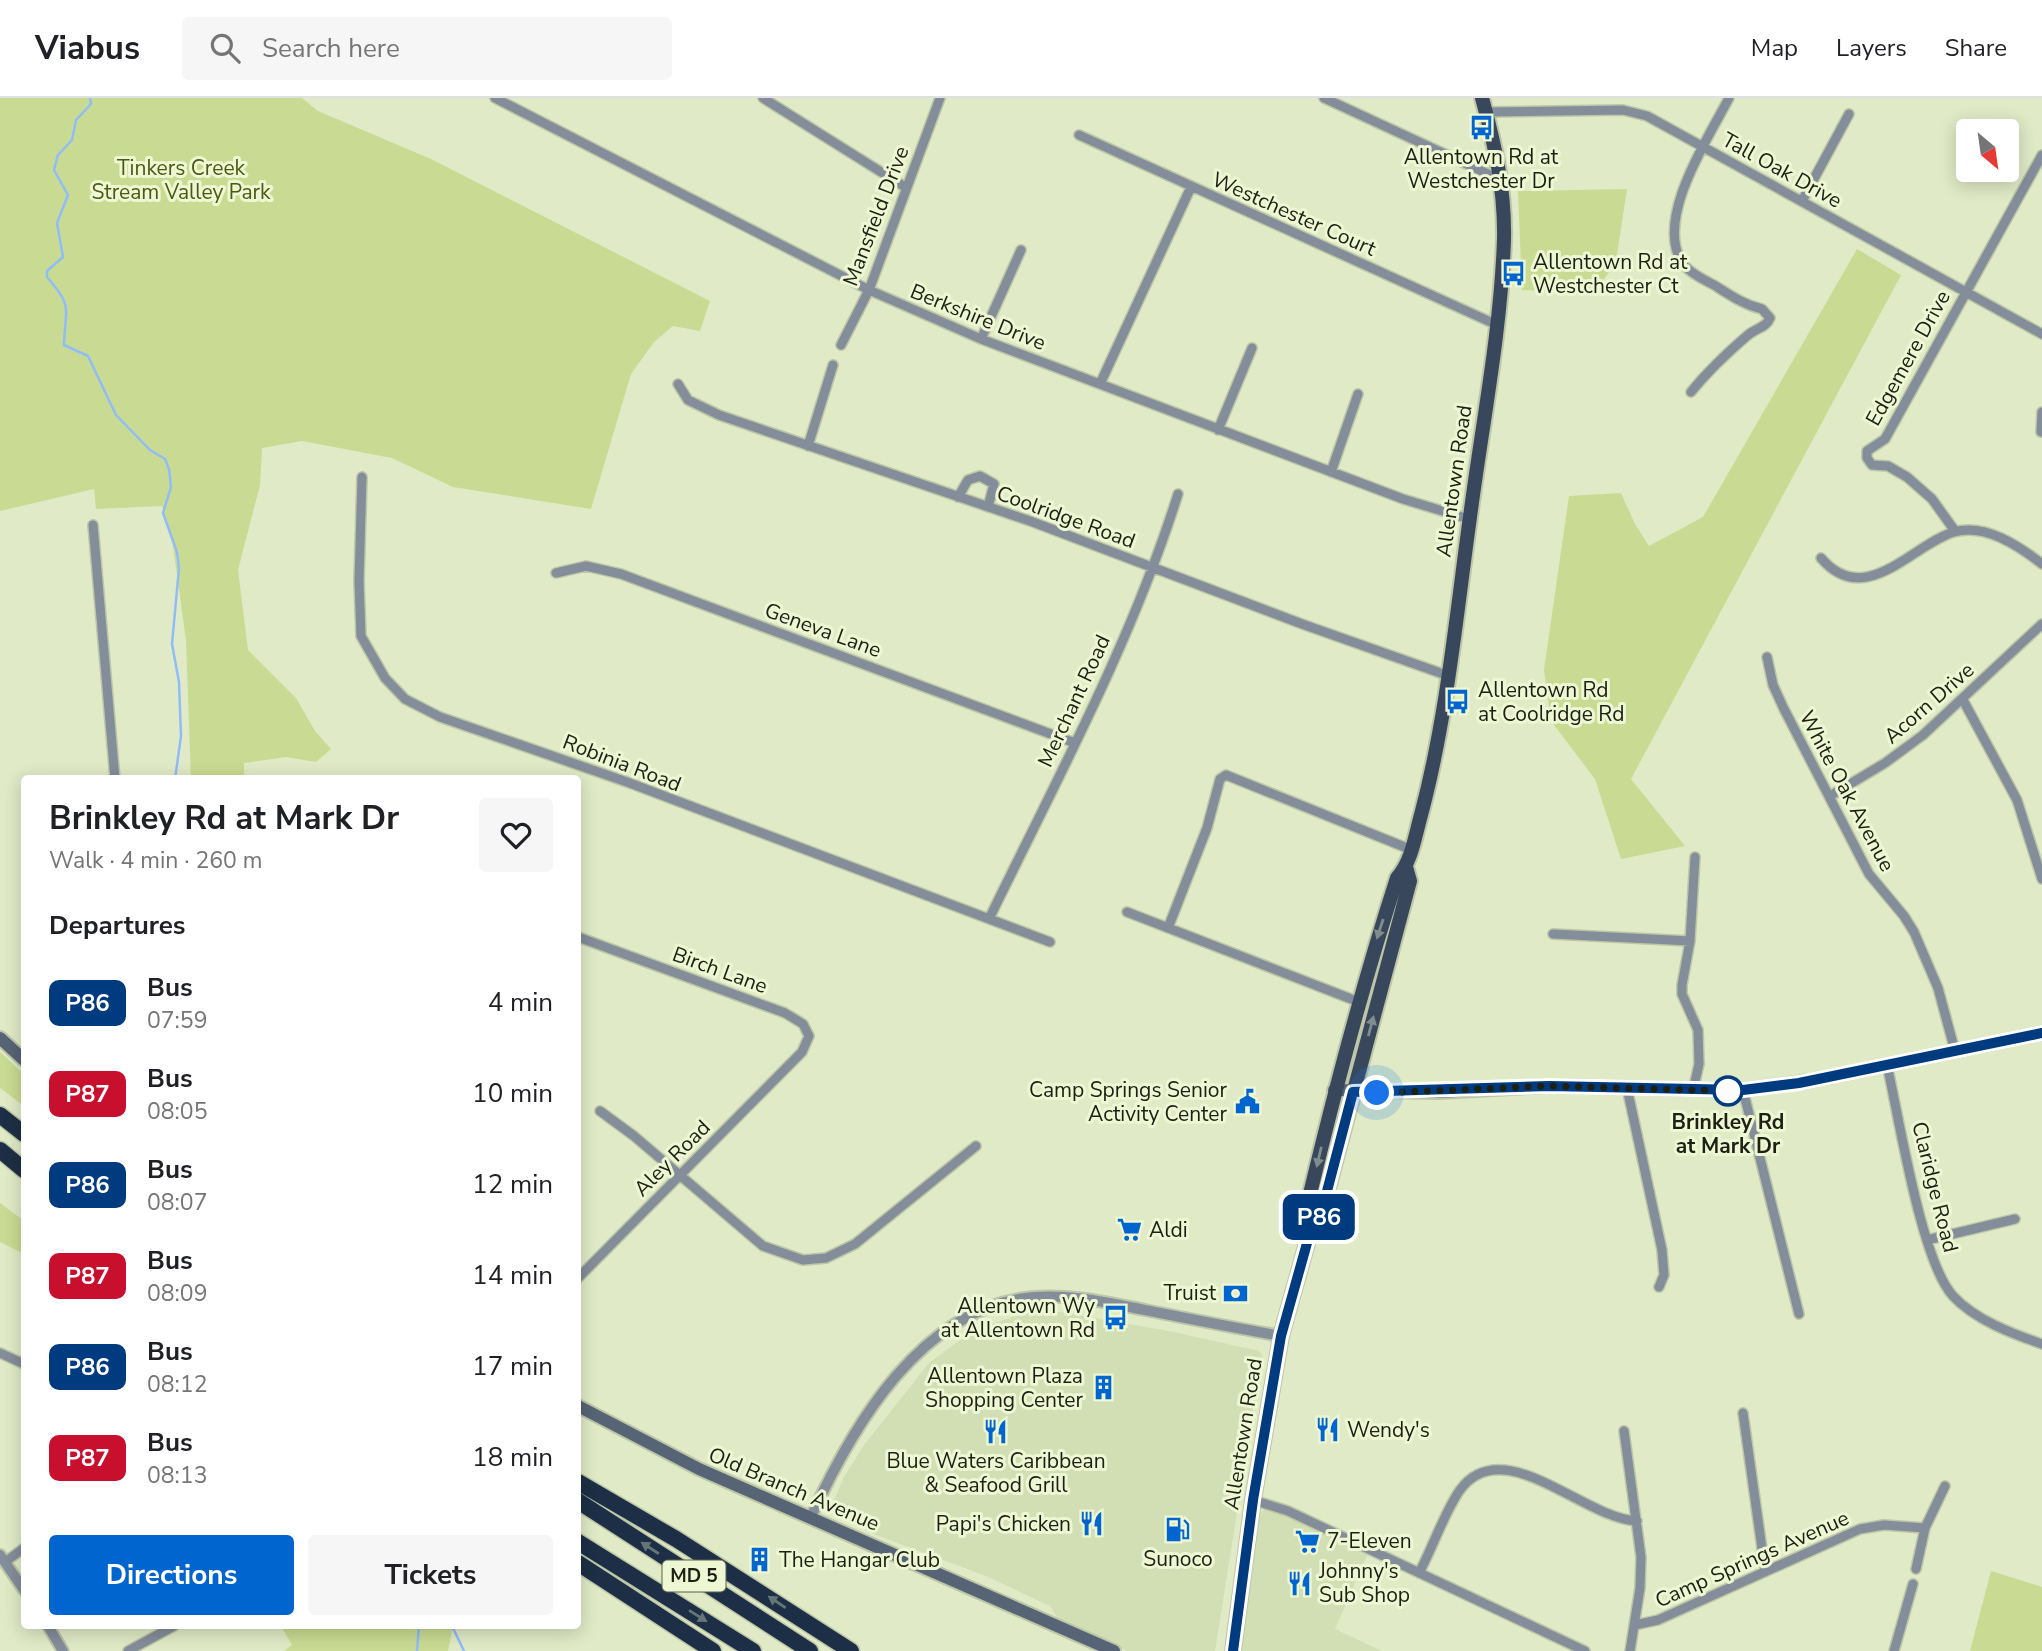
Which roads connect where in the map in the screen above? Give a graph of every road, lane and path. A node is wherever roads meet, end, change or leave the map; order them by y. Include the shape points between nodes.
1 (495, 98) edge
2 (763, 98) edge
3 (940, 98) edge
4 (1324, 98) edge
5 (1729, 98) edge
6 (1484, 105) edge
7 (1849, 114) dead end
8 (1079, 135) dead end
9 (1704, 146) junction
10 (2042, 155) edge
11 (1501, 180) junction
12 (905, 187) junction
13 (1191, 187) junction
14 (1802, 201) junction
15 (1021, 250) dead end
16 (869, 290) junction
17 (1964, 292) junction
18 (1495, 324) junction
19 (2042, 334) edge
20 (981, 339) junction
21 (841, 345) dead end
22 (1252, 348) dead end
23 (833, 365) dead end
24 (678, 384) dead end
25 (1100, 384) junction
26 (1691, 392) dead end
27 (1358, 394) dead end
28 (2042, 412) edge
29 (1218, 430) junction
30 (2041, 432) edge
31 (808, 446) junction
32 (1331, 472) junction
33 (362, 477) dead end
34 (1178, 495) dead end
35 (958, 496) junction
36 (988, 507) junction
37 (1469, 519) junction
38 (93, 525) dead end
39 (1955, 531) junction
40 (1821, 558) dead end
41 (2042, 564) edge
42 (1155, 568) junction
43 (556, 573) dead end
44 (2042, 624) edge
45 (1767, 657) dead end
46 (1449, 676) junction
47 (1963, 700) junction
48 (1075, 743) junction
49 (116, 775) edge
50 (1829, 796) junction
51 (1412, 849) junction
52 (1695, 857) dead end
53 (1406, 867) junction
54 (2042, 879) edge
55 (1127, 912) dead end
56 (990, 917) junction
57 (1168, 928) junction
58 (1553, 934) dead end
59 (581, 938) edge
60 (1689, 941) junction
61 (1050, 942) dead end
62 (1359, 1002) junction
63 (2042, 1034) edge
64 (0, 1038) edge
65 (1955, 1051) junction
66 (21, 1057) edge
67 (791, 1063) joint
68 (1887, 1065) junction
69 (1627, 1088) junction
70 (1335, 1090) junction
71 (1743, 1090) junction
72 (1693, 1091) junction
73 (1353, 1092) junction
74 (600, 1111) dead end
75 (0, 1115) edge
76 (21, 1132) edge
77 (976, 1146) dead end
78 (0, 1150) edge
79 (21, 1168) edge
80 (680, 1175) junction
81 (2015, 1219) dead end
82 (1311, 1227) junction
83 (1927, 1240) junction
84 (581, 1275) edge
85 (1659, 1287) dead end
86 (1799, 1314) dead end
87 (1281, 1336) junction
88 (2042, 1344) edge
89 (0, 1353) edge
90 (21, 1363) edge
91 (581, 1408) edge
92 (1744, 1413) dead end
93 (1624, 1432) dead end
94 (581, 1484) edge
95 (1945, 1486) dead end
96 (1253, 1500) junction
97 (581, 1503) edge
98 (811, 1517) junction
99 (1637, 1521) junction
100 (1925, 1528) junction
101 (581, 1544) edge
102 (21, 1549) edge
103 (2, 1558) edge
104 (581, 1565) edge
105 (1916, 1569) dead end
106 (1765, 1570) junction
107 (1419, 1573) junction
108 (1913, 1584) dead end
109 (21, 1586) edge
110 (1635, 1625) junction
111 (50, 1629) edge
112 (168, 1629) edge
113 (62, 1651) edge
114 (128, 1651) edge
115 (713, 1651) edge
116 (753, 1651) edge
117 (810, 1651) edge
118 (851, 1651) edge
119 (1114, 1651) edge
120 (1233, 1651) edge
121 (1585, 1651) edge
122 (1630, 1651) edge
123 (1894, 1651) edge

1 - 16 street, Berkshire Drive
2 - 12 street
3 - 12 street, Mansfield Drive
4 - 11 street
5 - 9 street
6 - 9 street, Tall Oak Drive via 1633,111
6 - 11 main road, Allentown Road
7 - 14 street
8 - 13 street, Westchester Court
9 - 14 street, Tall Oak Drive
9 - 26 street via 1678,206 1680,259 1701,278 1748,306 1762,309 1770,318 1718,361
10 - 17 street, Edgemere Drive
11 - 18 main road, Allentown Road via 1504,238
12 - 16 street, Mansfield Drive
13 - 18 street, Westchester Court
13 - 25 street
14 - 17 street, Tall Oak Drive
15 - 20 street
16 - 20 street, Berkshire Drive
16 - 21 street, Mansfield Drive
17 - 19 street, Tall Oak Drive
17 - 39 street, Edgemere Drive via 1885,439 1867,455 1871,465 1888,466 1919,488
18 - 37 main road, Allentown Road
20 - 25 street, Berkshire Drive
22 - 29 street
23 - 31 street
24 - 31 street, Coolridge Road via 692,403
25 - 29 street, Berkshire Drive
27 - 32 street
28 - 30 street
29 - 32 street, Berkshire Drive
31 - 35 street, Coolridge Road
32 - 37 street, Berkshire Drive
33 - 56 street, Robinia Road via 361,636 385,678 405,699 440,716
34 - 42 street, Merchant Road
35 - 36 street, Coolridge Road
35 - 36 street via 968,480 980,476 994,484
36 - 42 street, Coolridge Road
37 - 46 main road, Allentown Road
38 - 49 street
39 - 40 street via 1877,573 1843,574
39 - 41 street via 1994,536
42 - 46 street, Coolridge Road
42 - 48 street, Merchant Road
43 - 48 street, Geneva Lane via 586,566 621,574
44 - 47 street, Acorn Drive
45 - 50 street, White Oak Avenue via 1783,708
46 - 51 main road, Allentown Road via 1433,769
47 - 50 street, Acorn Drive via 1885,763
47 - 54 street via 2017,800
48 - 56 street, Merchant Road
50 - 65 street, White Oak Avenue via 1869,874 1907,919 1924,953
51 - 53 main road, Allentown Road
51 - 57 street via 1226,775 1220,779 1207,828
52 - 60 street
53 -> 62 main road, Allentown Road via 1397,878
73 -> 53 main road, Allentown Road via 1410,881
55 - 57 street
56 - 61 street, Robinia Road
57 - 62 street
58 - 60 street
59 - 67 street, Birch Lane via 798,1019 808,1030 809,1042
60 - 72 street via 1682,994 1698,1030 1699,1064
62 - 70 main road, Allentown Road
63 - 65 main road
64 - 66 main road
65 - 68 main road
67 - 80 street, Aley Road
68 - 71 main road
68 - 83 street, Claridge Road
69 - 72 main road
69 - 73 main road
69 - 85 street via 1662,1250 1664,1275
70 - 73 main road
70 -> 82 main road, Allentown Road via 1305,1215
71 - 72 main road
71 - 86 street
73 - 82 main road, Allentown Road via 1321,1214
74 - 80 street
75 - 76 highway
77 - 80 street via 841,1252 816,1260 763,1246
78 - 79 highway
80 - 84 street, Aley Road
81 - 83 street
82 - 87 main road, Allentown Road
83 - 88 street, Claridge Road via 1940,1274 1959,1302
87 - 96 main road, Allentown Road
87 - 98 street via 1073,1298 1033,1297 988,1307 942,1331 913,1358 847,1443
89 - 90 street
91 - 98 main road, Old Branch Avenue via 699,1469
92 - 106 street
93 - 99 street
118 -> 94 highway
95 - 100 street
96 - 107 street via 1288,1511
96 - 120 main road, Allentown Road
117 -> 97 highway, MD 5
98 - 119 main road, Old Branch Avenue
99 - 107 street via 1616,1518 1516,1471 1496,1468 1472,1478 1460,1491
99 - 110 street via 1642,1573
100 - 105 street
100 - 106 street, Camp Springs Avenue via 1872,1526
101 -> 116 highway, MD 5
102 - 103 street
103 - 109 street
104 - 115 highway
106 - 110 street, Camp Springs Avenue via 1671,1614
107 - 121 street
108 - 123 street
110 - 122 street
111 - 113 street
112 - 114 street

